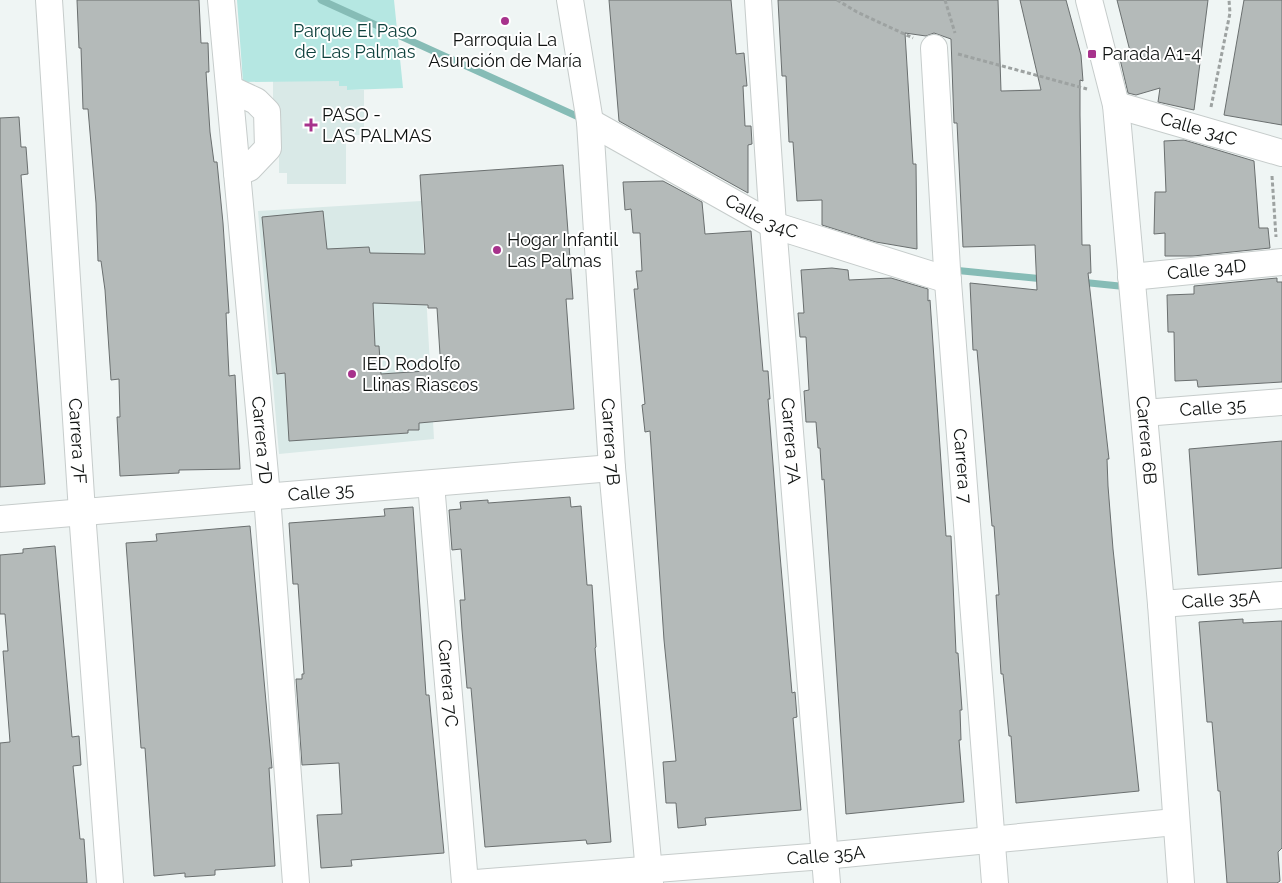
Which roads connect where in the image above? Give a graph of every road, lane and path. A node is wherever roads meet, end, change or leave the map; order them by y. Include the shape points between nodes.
1 (49, 0) edge
2 (221, 0) edge
3 (570, 0) edge
4 (758, 0) edge
5 (837, 0) edge
6 (945, 0) edge
7 (1089, 0) edge
8 (1229, 0) edge
9 (949, 43) junction
10 (961, 55) junction
11 (230, 89) junction
12 (1114, 100) junction
13 (590, 122) junction
14 (1207, 131) junction
15 (1276, 151) edge
16 (237, 173) junction
17 (773, 225) junction
18 (1280, 262) edge
19 (1131, 277) junction
20 (948, 280) junction
21 (1282, 402) edge
22 (1144, 413) junction
23 (612, 468) junction
24 (431, 484) junction
25 (267, 496) junction
26 (82, 512) junction
27 (0, 519) edge
28 (1282, 595) edge
29 (1161, 604) junction
30 (1175, 822) junction
31 (991, 840) junction
32 (824, 856) junction
33 (649, 876) edge
34 (110, 883) edge
35 (296, 883) edge
36 (465, 883) edge
37 (476, 883) edge
38 (826, 883) edge
39 (995, 883) edge
40 (1181, 883) edge

1 - 26 street, Carrera 7F
2 - 11 street, Carrera 7D
3 - 13 street, Carrera 7B
4 - 17 street, Carrera 7A
5 - 9 path via 857,12
6 - 9 path
7 - 12 street, Carrera 6B
8 - 14 path via 1230,12
9 - 10 path
9 - 10 path
9 - 20 street, Carrera 7
10 - 12 path
11 - 16 street, Carrera 7D
11 - 16 street via 256,101 267,112 268,148 250,168
12 - 14 street, Calle 34C
12 - 19 street, Carrera 6B
13 - 17 street, Calle 34C
13 - 23 street, Carrera 7B
14 - 15 street, Calle 34C
15 - 18 path
16 - 25 street, Carrera 7D
17 - 20 street, Calle 34C
17 - 32 street, Carrera 7A
18 - 19 street, Calle 34D
19 - 22 street, Carrera 6B
20 - 31 street, Carrera 7
21 - 22 street, Calle 35
22 - 29 street, Carrera 6B
23 - 24 street, Calle 35
23 - 33 street, Carrera 7B
24 - 25 street, Calle 35
24 - 36 street, Carrera 7C
25 - 26 street, Calle 35
25 - 35 street, Carrera 7D
26 - 27 street, Calle 35
26 - 34 street, Carrera 7F
28 - 29 street, Calle 35A
29 - 30 street, Carrera 6B
30 - 31 street, Calle 35A
30 - 40 street, Carrera 6B
31 - 32 street, Calle 35A
31 - 39 street, Carrera 7
32 - 33 street, Calle 35A
32 - 38 street, Carrera 7A
33 - 37 street, Calle 35A

